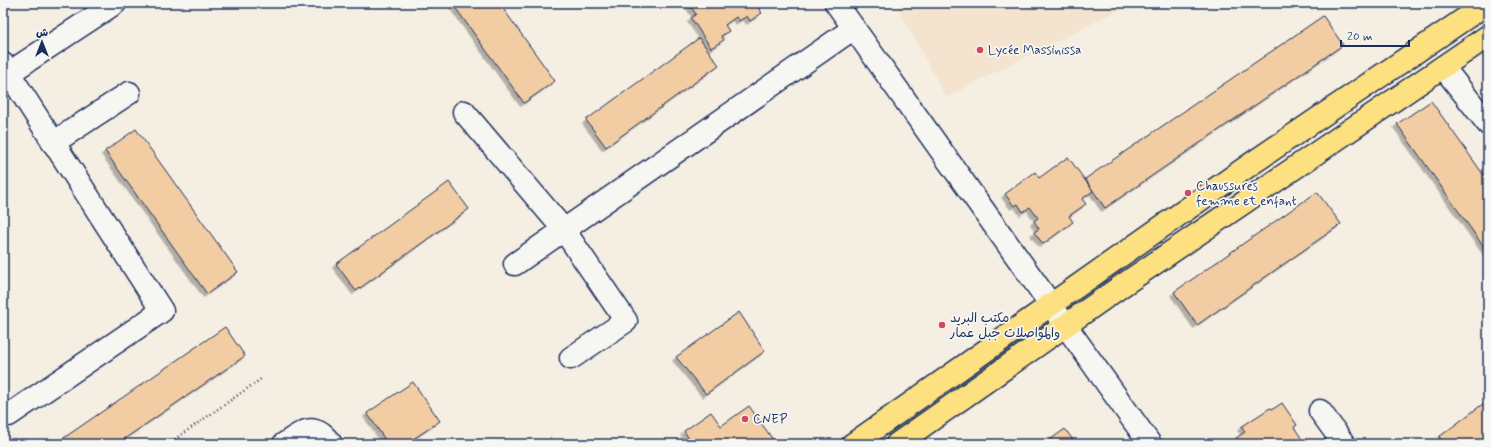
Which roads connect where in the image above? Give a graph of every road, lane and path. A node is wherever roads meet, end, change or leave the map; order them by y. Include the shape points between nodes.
1 (116, 3) edge
2 (836, 3) edge
3 (1488, 3) edge
4 (854, 28) junction
5 (1488, 36) edge
6 (1444, 67) junction
7 (5, 72) edge
8 (129, 93) dead end
9 (464, 112) dead end
10 (1488, 124) edge
11 (53, 143) junction
12 (564, 230) junction
13 (515, 264) dead end
14 (1051, 304) junction
15 (1066, 325) junction
16 (571, 358) dead end
17 (261, 379) dead end
18 (1320, 411) dead end
19 (10, 415) dead end
20 (168, 444) edge
21 (284, 444) edge
22 (331, 444) edge
23 (853, 444) edge
24 (897, 444) edge
25 (1150, 444) edge
26 (1344, 444) edge

1 - 7 street
2 - 4 street
3 - 14 main road
4 - 12 street
4 - 14 street
5 - 6 main road
6 - 10 street
6 - 15 main road
7 - 11 street
8 - 11 street
9 - 12 street
11 - 19 street via 162,310
12 - 13 street
12 - 16 street via 626,321
14 - 15 street
14 - 23 main road
15 - 24 main road
15 - 25 street
17 - 20 path
18 - 26 street
21 - 22 street via 310,429 319,431

